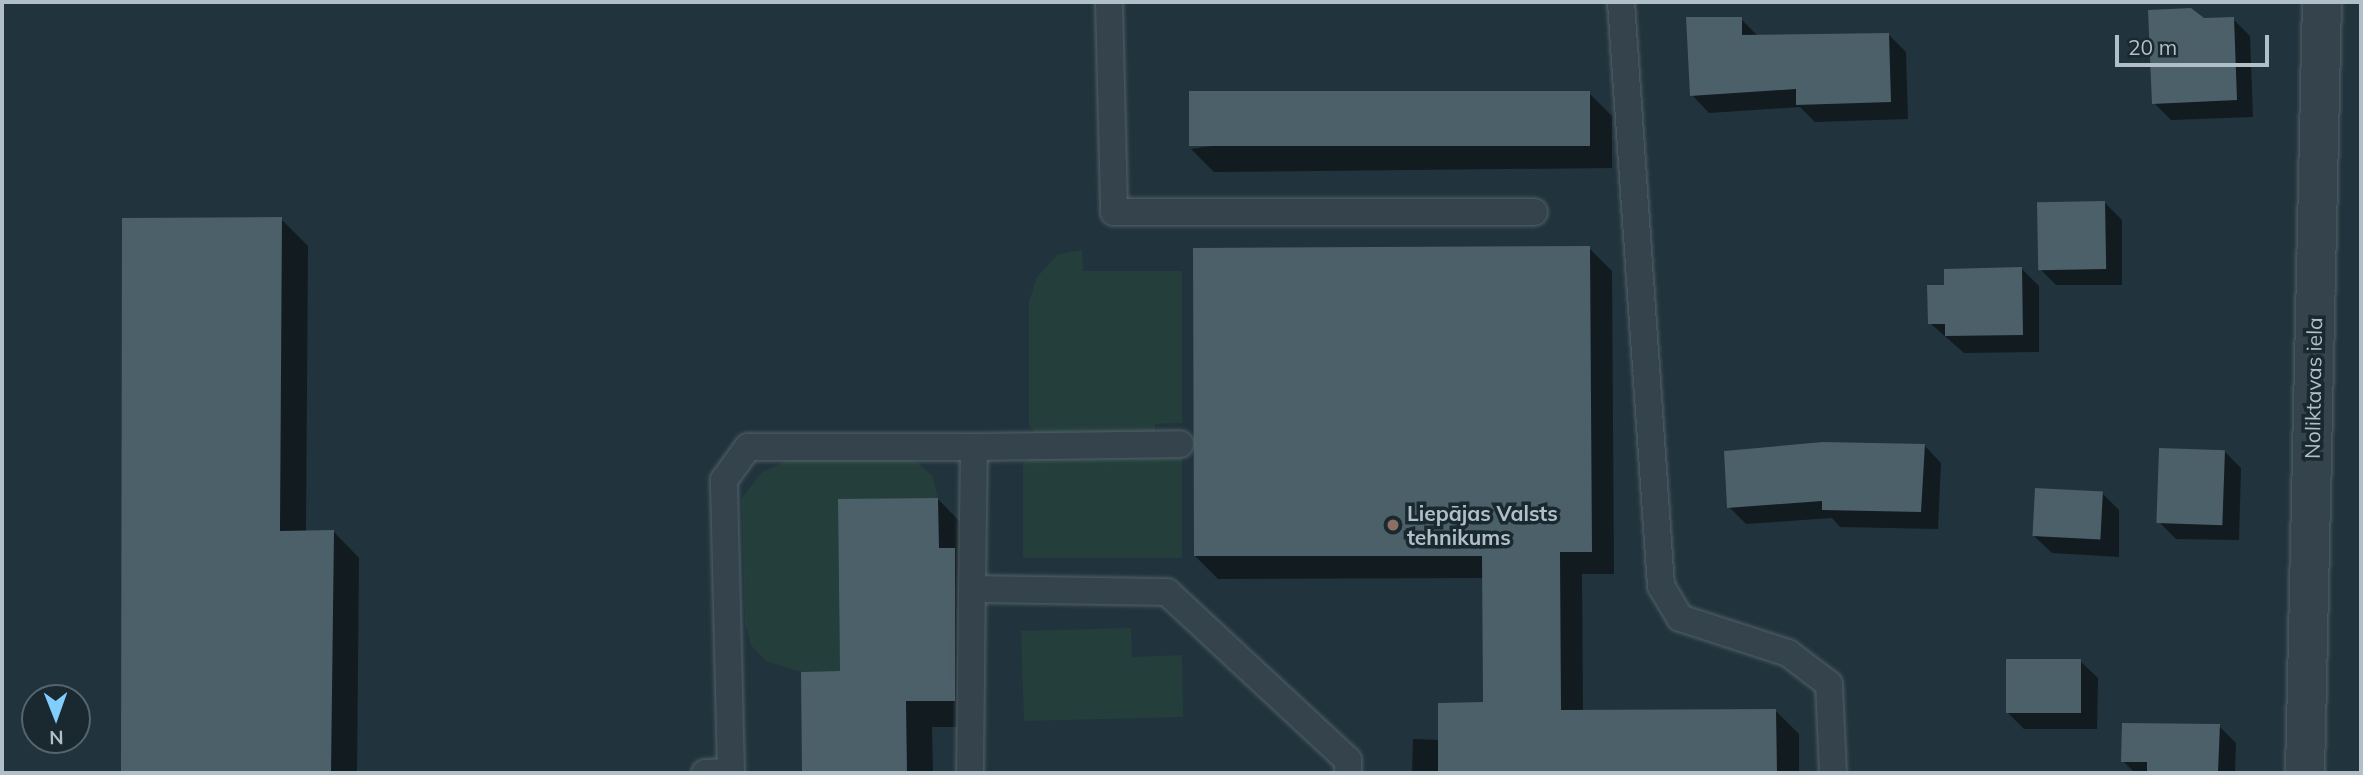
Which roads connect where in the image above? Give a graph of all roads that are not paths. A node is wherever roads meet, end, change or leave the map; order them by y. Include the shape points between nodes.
1 (1109, 2) edge
2 (1621, 2) edge
3 (2322, 2) edge
4 (1534, 212) dead end
5 (1180, 444) dead end
6 (974, 447) junction
7 (972, 589) junction
8 (705, 773) edge
9 (970, 773) edge
10 (1348, 773) edge
11 (1833, 773) edge
12 (2305, 773) edge

1 - 4 lane via 1114,212
2 - 11 lane via 1661,586 1680,618 1788,653 1829,684
3 - 12 street, Noliktavas iela
5 - 6 lane
6 - 7 lane
6 - 8 lane via 748,447 723,480 732,772
7 - 9 lane
7 - 10 lane via 1167,592 1348,760

